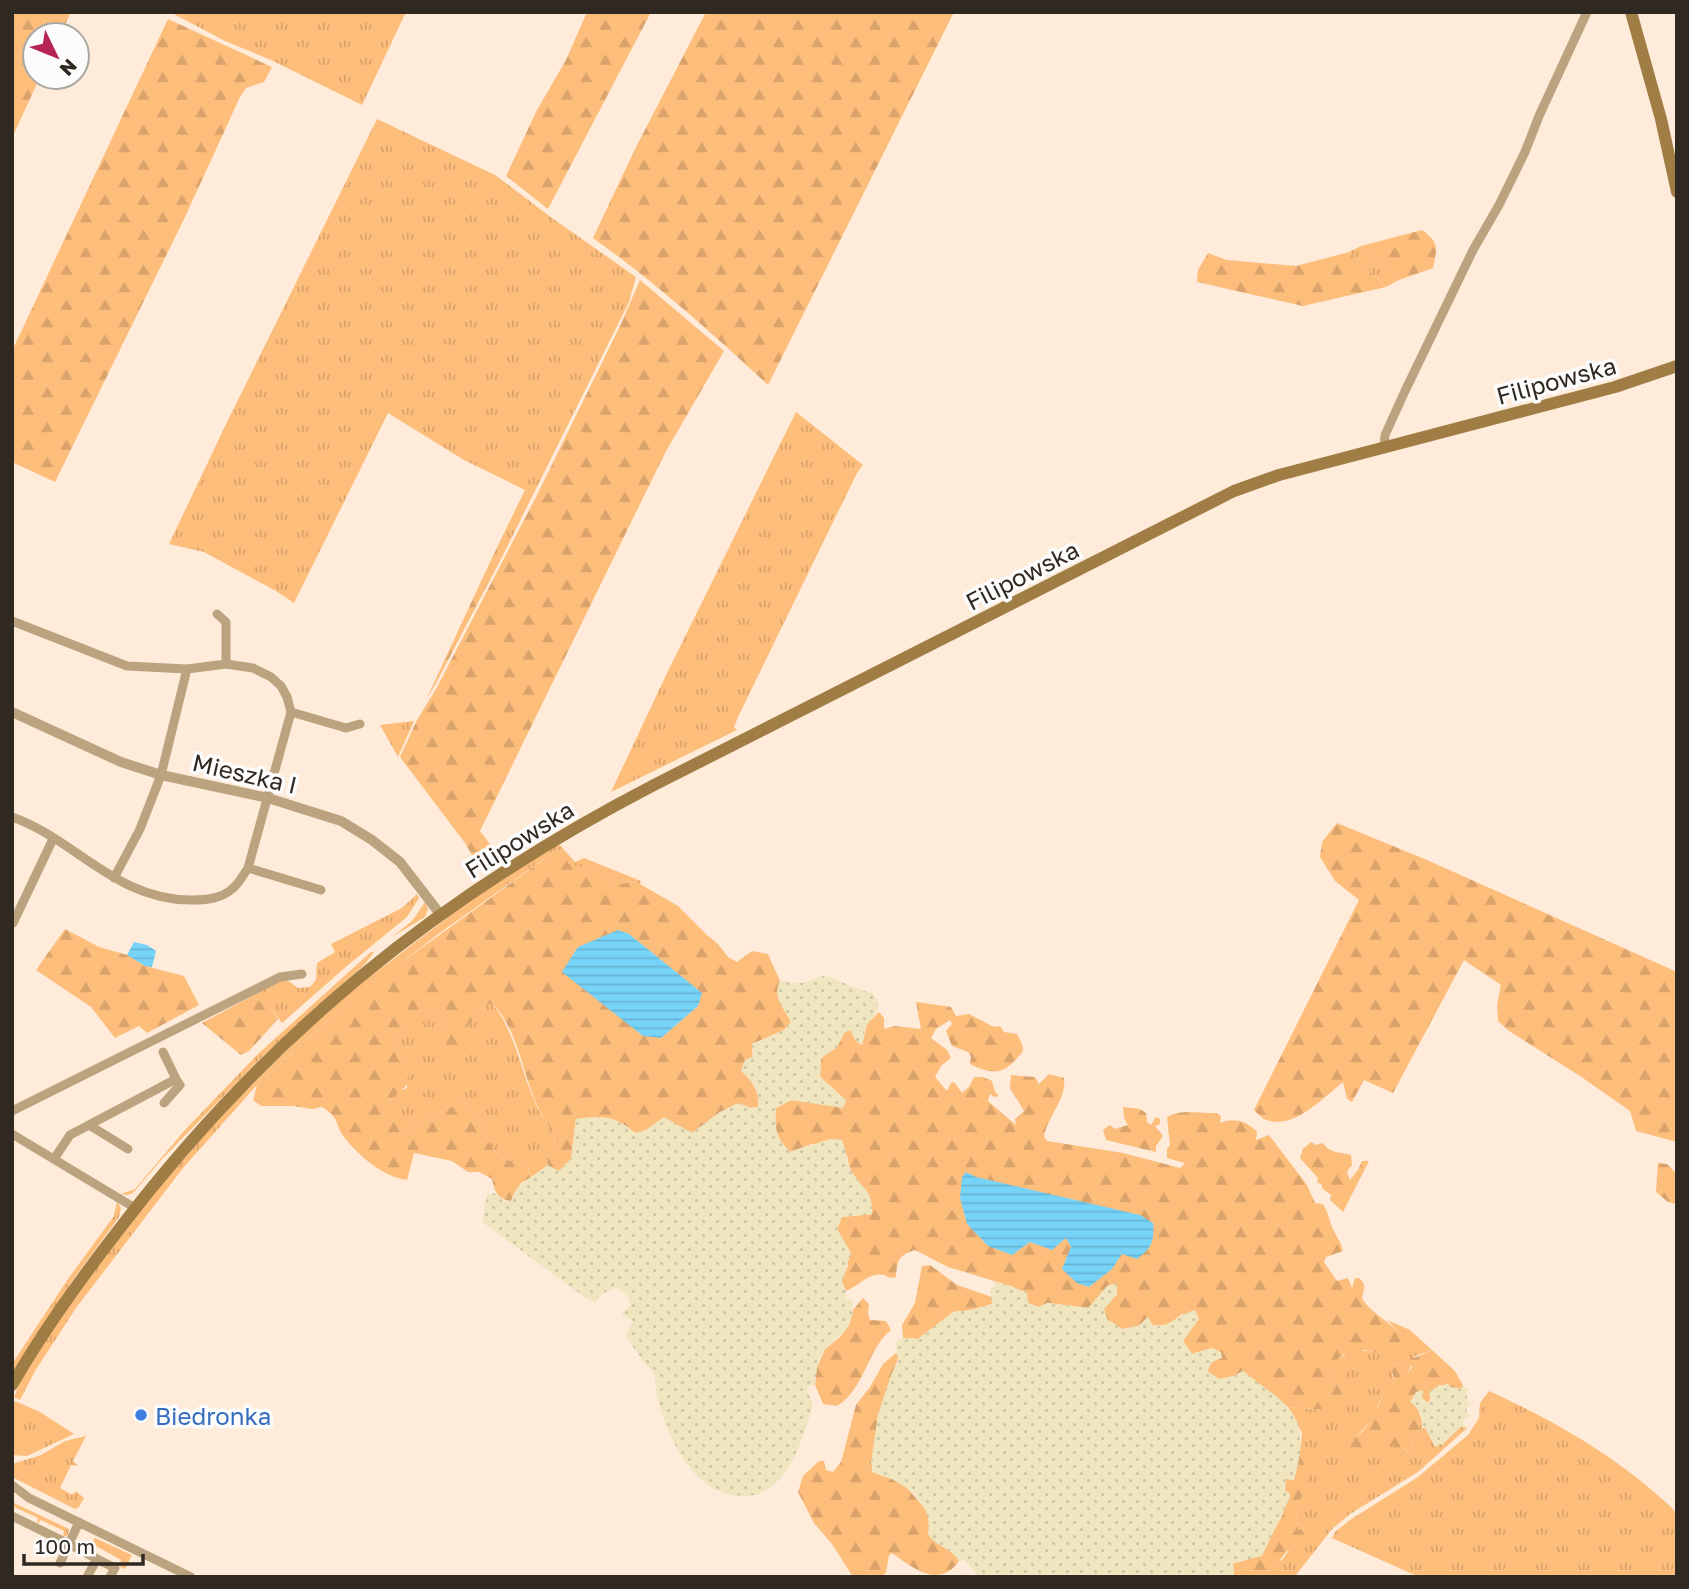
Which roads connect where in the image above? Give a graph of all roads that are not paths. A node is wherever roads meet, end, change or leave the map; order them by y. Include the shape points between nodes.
1 (1587, 12) edge
2 (1631, 12) edge
3 (1677, 192) edge
4 (1677, 361) edge
5 (1677, 366) edge
6 (1663, 370) junction
7 (1384, 448) junction
8 (217, 614) dead end
9 (12, 622) edge
10 (226, 664) junction
11 (187, 669) junction
12 (12, 712) edge
13 (291, 712) junction
14 (360, 724) dead end
15 (161, 775) junction
16 (268, 798) junction
17 (12, 817) edge
18 (53, 839) junction
19 (248, 868) junction
20 (114, 878) junction
21 (321, 890) dead end
22 (440, 914) junction
23 (13, 923) edge
24 (302, 974) dead end
25 (163, 1052) dead end
26 (176, 1079) junction
27 (164, 1102) dead end
28 (12, 1111) edge
29 (89, 1125) junction
30 (12, 1134) edge
31 (128, 1149) dead end
32 (54, 1159) junction
33 (135, 1208) junction
34 (12, 1385) edge
35 (12, 1485) edge
36 (12, 1493) edge
37 (29, 1498) junction
38 (12, 1516) edge
39 (79, 1522) junction
40 (69, 1544) junction
41 (97, 1559) junction
42 (60, 1563) dead end
43 (87, 1577) edge
44 (110, 1577) edge
45 (191, 1577) edge

1 - 7 street via 1525,152 1405,391 1385,435
2 - 3 main road
4 - 6 main road, Filipowska
5 - 6 main road, Filipowska
6 - 7 main road, Filipowska
7 - 22 main road, Filipowska via 1264,480 1206,505 609,809
8 - 10 street via 226,622
9 - 11 street via 127,666
10 - 11 street
10 - 13 street via 253,668 271,677 284,691
11 - 15 street
12 - 15 street, Mieszka I via 121,762
13 - 14 street via 346,728
13 - 16 street
15 - 16 street, Mieszka I
15 - 20 street
16 - 19 street
16 - 22 street, Mieszka I via 341,821 372,840 400,862
17 - 18 street via 33,824
18 - 20 street
18 - 23 street
19 - 20 street via 226,894 203,900 179,900
19 - 21 street
22 - 33 main road, Filipowska via 376,962 272,1055 178,1153
24 - 28 street via 280,977
25 - 26 street
26 - 27 street via 180,1085
26 - 29 street
29 - 31 street
29 - 32 street via 70,1135
30 - 32 street
32 - 33 street
33 - 34 main road, Filipowska via 67,1298
35 - 37 street
36 - 37 street
37 - 39 street
38 - 40 street
39 - 40 street
39 - 45 street
40 - 41 street
40 - 42 street
41 - 43 street
41 - 44 street via 115,1567

